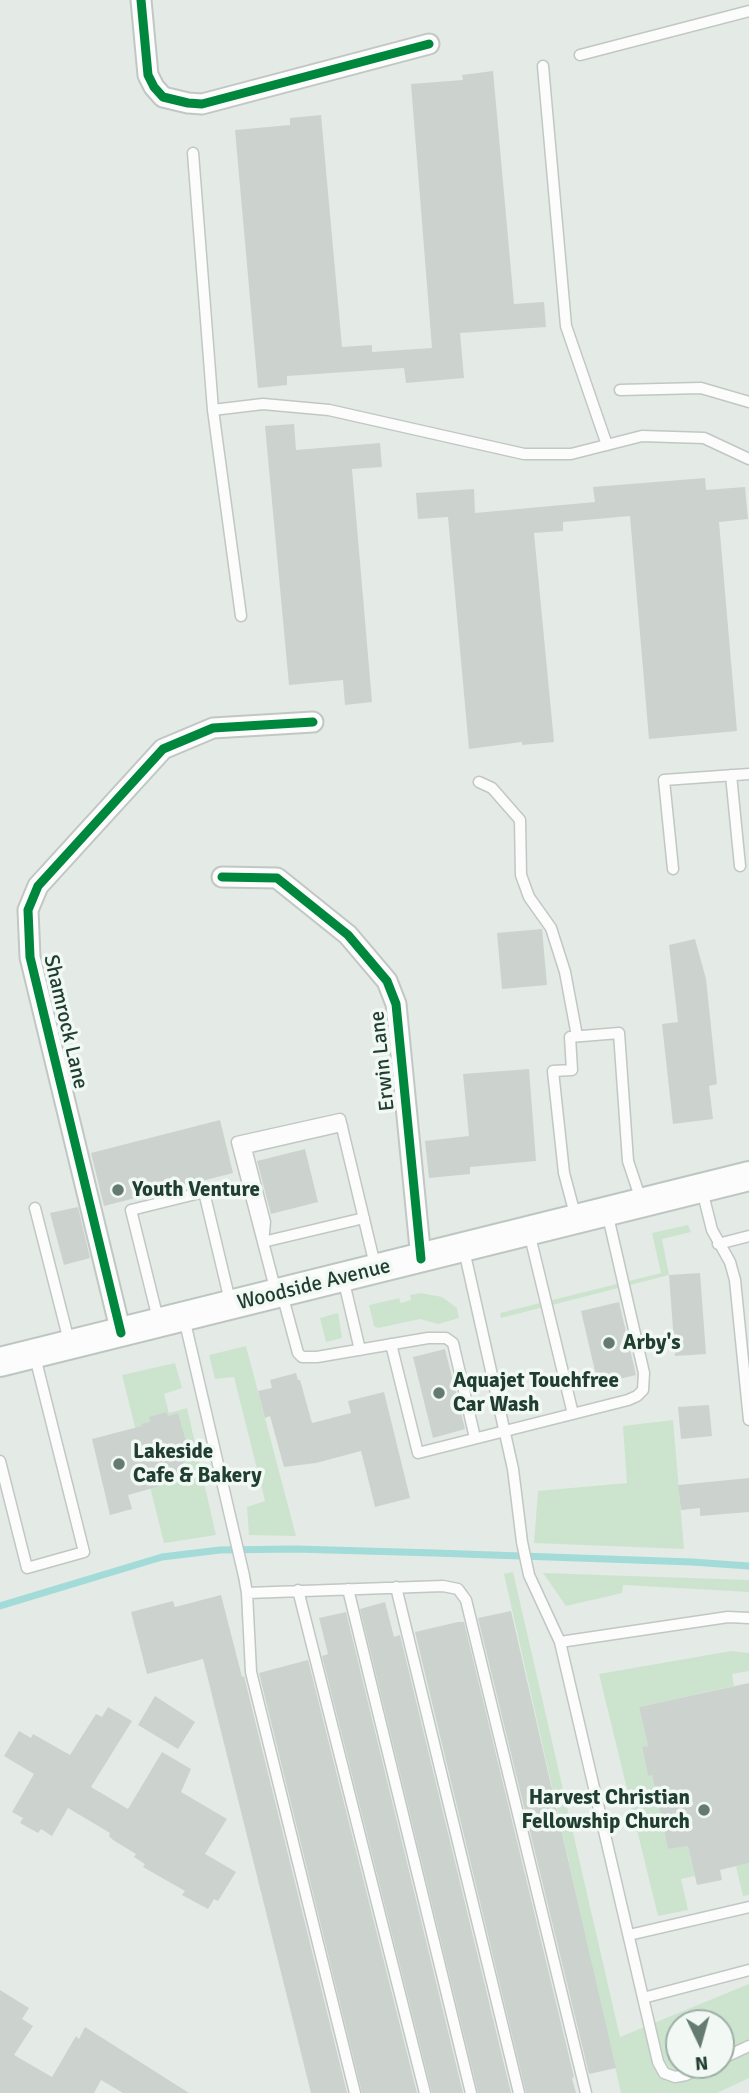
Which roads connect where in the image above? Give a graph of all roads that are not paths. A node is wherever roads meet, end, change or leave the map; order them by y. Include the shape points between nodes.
1 (141, 0) edge
2 (749, 11) edge
3 (429, 44) dead end
4 (580, 55) dead end
5 (543, 66) dead end
6 (193, 153) dead end
7 (620, 390) dead end
8 (749, 402) edge
9 (213, 410) junction
10 (607, 445) junction
11 (749, 459) edge
12 (241, 616) dead end
13 (313, 722) dead end
14 (749, 774) edge
15 (731, 775) junction
16 (479, 782) dead end
17 (740, 866) dead end
18 (673, 869) dead end
19 (222, 877) dead end
20 (577, 1036) junction
21 (749, 1176) edge
22 (701, 1188) junction
23 (642, 1204) junction
24 (34, 1208) dead end
25 (607, 1212) junction
26 (364, 1218) junction
27 (576, 1220) junction
28 (529, 1231) junction
29 (749, 1236) edge
30 (263, 1242) junction
31 (719, 1244) junction
32 (464, 1248) junction
33 (421, 1259) junction
34 (376, 1269) junction
35 (343, 1278) junction
36 (279, 1294) junction
37 (231, 1305) junction
38 (172, 1320) junction
39 (121, 1333) junction
40 (391, 1344) junction
41 (70, 1345) junction
42 (360, 1350) junction
43 (34, 1354) junction
44 (0, 1362) edge
45 (747, 1374) edge
46 (573, 1414) junction
47 (749, 1420) edge
48 (504, 1431) junction
49 (475, 1438) junction
50 (0, 1461) edge
51 (396, 1587) junction
52 (348, 1589) junction
53 (298, 1590) junction
54 (247, 1592) junction
55 (749, 1618) edge
56 (560, 1642) junction
57 (749, 1907) edge
58 (629, 1935) junction
59 (749, 1970) edge
60 (643, 1998) junction
61 (665, 2074) edge
62 (355, 2093) edge
63 (425, 2093) edge
64 (471, 2093) edge
65 (519, 2093) edge
66 (586, 2093) edge

1 - 3 street via 148,75 163,97 188,103 202,104
2 - 4 lane
5 - 10 lane via 564,318
6 - 9 lane
7 - 8 lane via 701,387
9 - 10 lane via 263,404 329,410 524,454 570,454
9 - 12 lane
10 - 11 lane via 642,436 704,438
13 - 39 street, Shamrock Lane via 213,728 163,749 38,886 28,910 30,957
14 - 15 lane
15 - 17 lane
15 - 18 lane via 664,780
16 - 20 lane via 492,788 520,820 521,875 529,897 551,928
19 - 33 street, Erwin Lane via 277,878 348,935 387,981 396,1004
20 - 23 lane via 619,1033 628,1161
20 - 27 lane via 570,1037 572,1070 553,1072 564,1173
21 - 22 main road, Woodside Avenue
22 - 23 main road, Woodside Avenue
22 - 31 lane
23 - 25 main road, Woodside Avenue
24 - 41 lane
25 - 27 main road, Woodside Avenue
25 - 46 lane via 644,1373 643,1390 628,1400
26 - 30 lane
26 - 30 lane via 340,1119 237,1142
26 - 34 lane
27 - 28 main road, Woodside Avenue
28 - 32 main road, Woodside Avenue
28 - 46 lane
29 - 31 lane
30 - 36 lane
31 - 45 lane via 735,1280
32 - 33 main road, Woodside Avenue
32 - 48 lane
33 - 34 main road, Woodside Avenue
34 - 35 main road, Woodside Avenue
35 - 36 main road, Woodside Avenue
35 - 42 lane
36 - 37 main road, Woodside Avenue
36 - 42 lane via 302,1357
37 - 38 main road, Woodside Avenue
37 - 38 lane via 204,1192 131,1210
38 - 39 main road, Woodside Avenue
38 - 54 lane via 234,1531
39 - 41 main road, Woodside Avenue
40 - 42 lane
40 - 49 lane via 428,1338 446,1338 453,1343
40 - 49 lane via 418,1453
41 - 43 main road, Woodside Avenue
43 - 44 main road, Woodside Avenue
43 - 50 lane via 83,1552 27,1568
45 - 47 lane
46 - 48 lane
48 - 49 lane
48 - 56 lane via 529,1575
51 - 52 lane
51 - 65 lane
51 - 66 lane via 443,1586 457,1589 466,1600
52 - 53 lane
52 - 64 lane
53 - 54 lane
53 - 63 lane
54 - 62 lane via 251,1672
55 - 56 lane via 728,1616
56 - 58 lane
57 - 58 lane
58 - 60 lane
59 - 60 lane
60 - 61 lane via 658,2062

